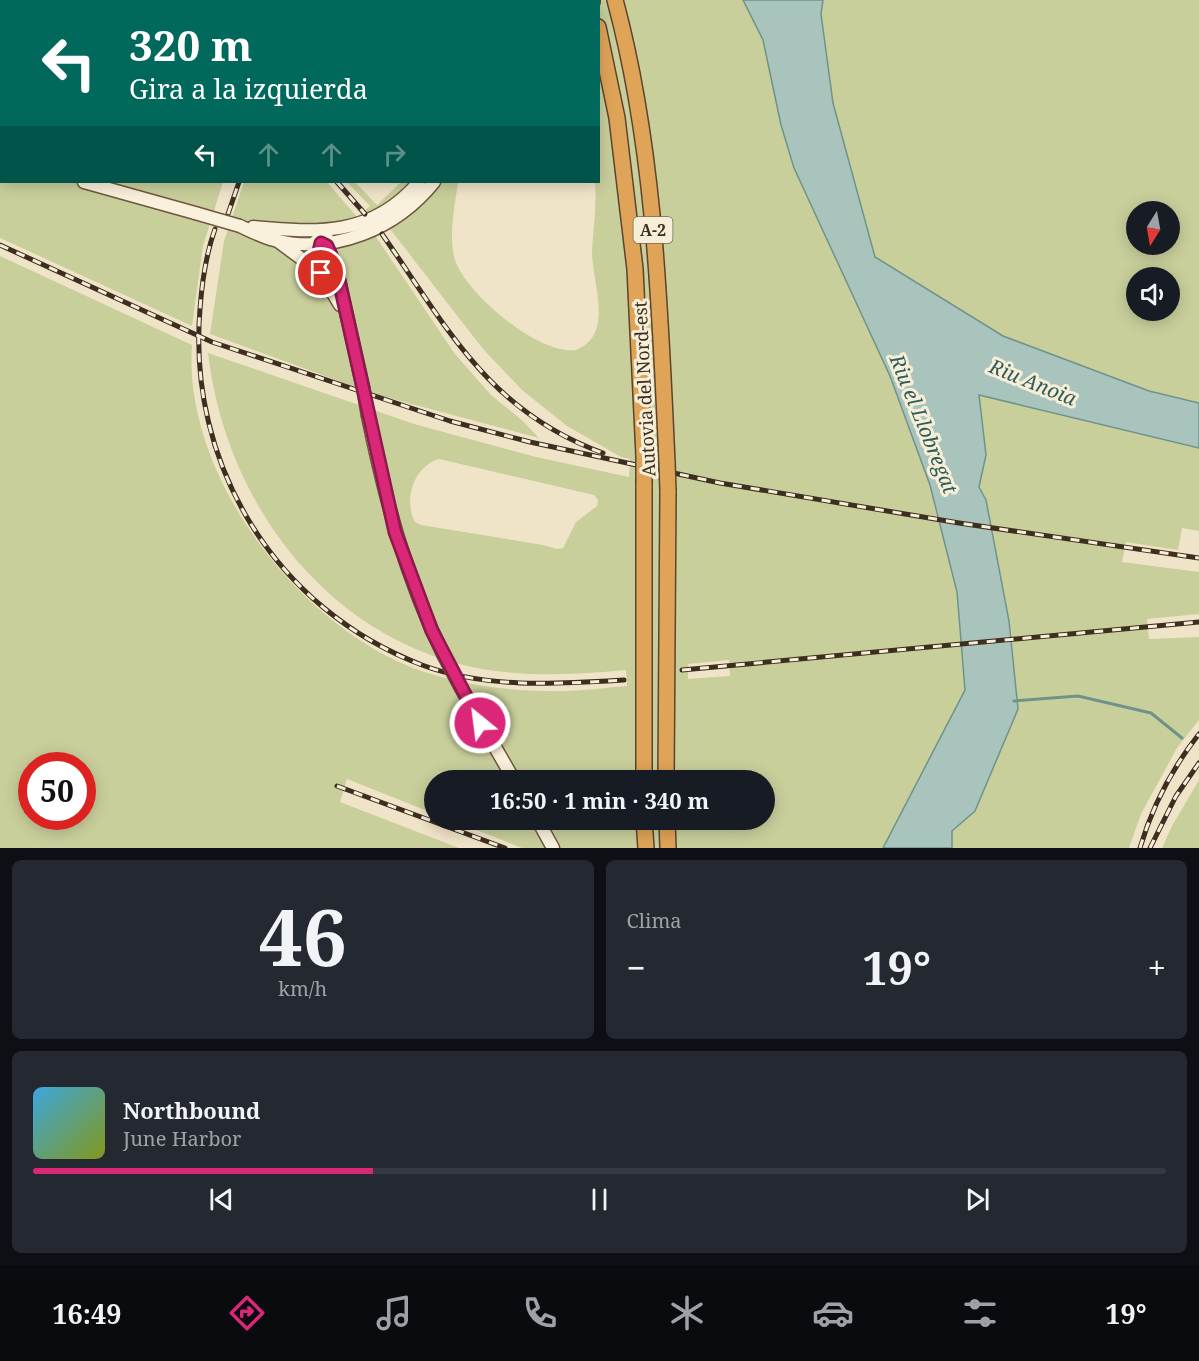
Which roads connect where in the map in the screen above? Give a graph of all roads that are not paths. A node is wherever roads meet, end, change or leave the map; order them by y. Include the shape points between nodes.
1 (615, 0) edge
2 (600, 37) edge
3 (88, 183) edge
4 (418, 183) edge
5 (433, 183) edge
6 (400, 200) junction
7 (240, 226) junction
8 (292, 232) junction
9 (349, 239) junction
10 (276, 240) junction
11 (321, 243) junction
12 (336, 267) junction
13 (321, 273) junction
14 (344, 310) junction
15 (508, 770) edge
16 (644, 770) edge
17 (666, 770) edge
18 (543, 830) edge
19 (645, 830) edge
20 (667, 830) edge
21 (553, 848) edge
22 (646, 848) edge
23 (668, 848) edge

1 - 17 highway, Autovia del Nord-est / A-2, bridge via 638,111 657,267 668,491
2 - 16 highway, Autovia del Nord-est / A-2, bridge via 617,118 635,269 644,456
3 - 7 main road, bridge
4 - 6 main road
5 - 9 main road via 396,219
6 - 8 main road via 354,225 327,232
6 - 11 main road via 378,221
7 - 8 main road
7 - 10 main road
8 - 11 main road
9 - 11 main road
9 - 12 main road via 339,253
10 - 11 main road
10 - 13 main road
11 - 12 main road via 327,246
11 - 13 main road
12 - 14 main road
13 - 14 main road
14 - 15 main road, bridge via 395,532 419,600 443,654
18 - 21 main road
19 - 22 highway
20 - 23 highway

